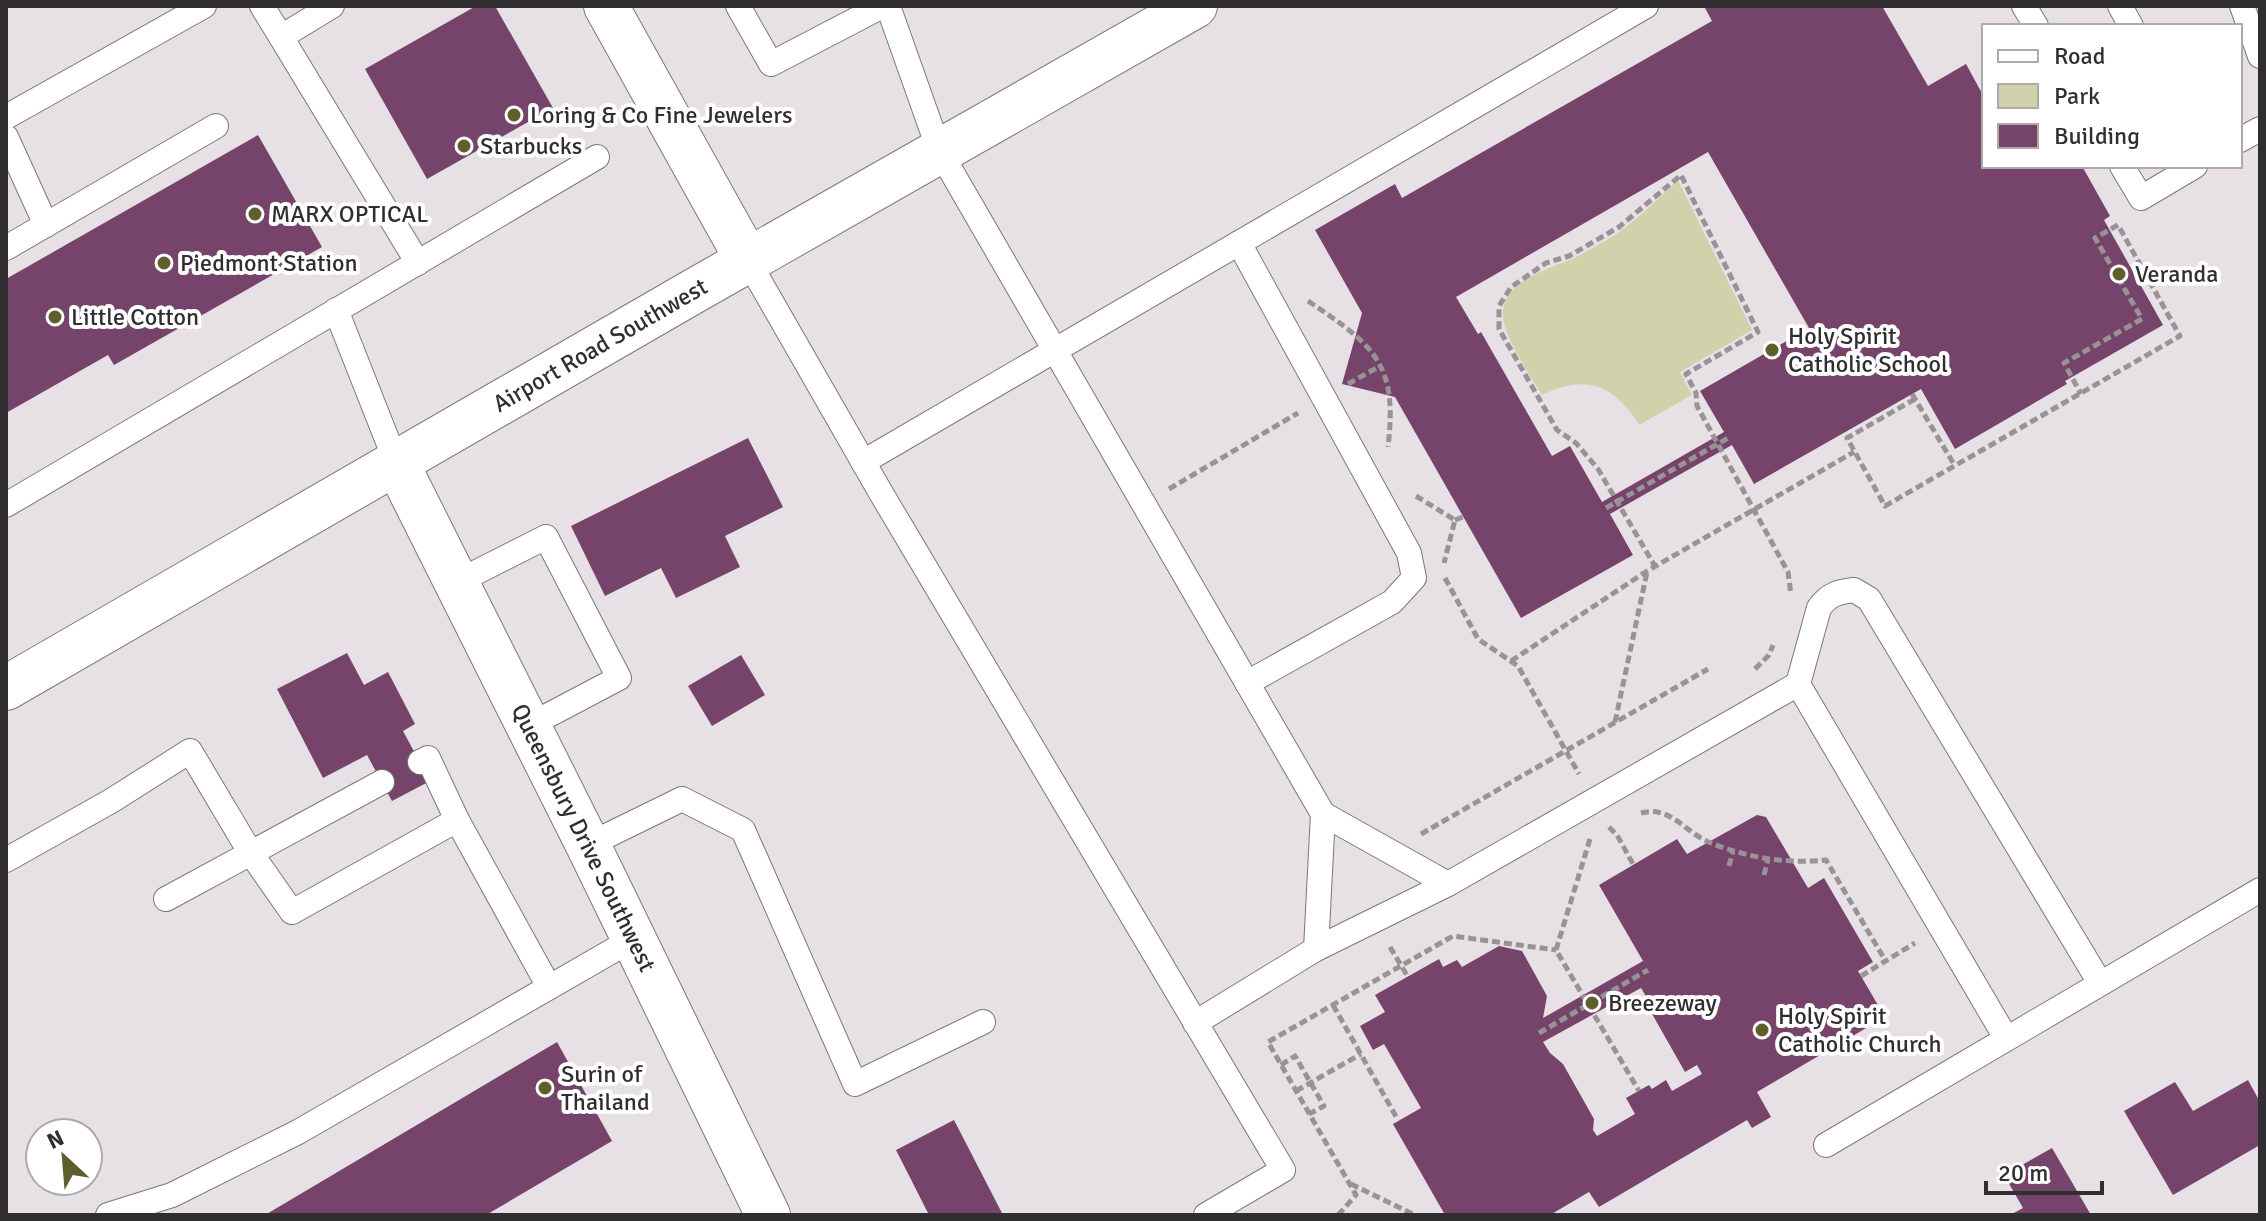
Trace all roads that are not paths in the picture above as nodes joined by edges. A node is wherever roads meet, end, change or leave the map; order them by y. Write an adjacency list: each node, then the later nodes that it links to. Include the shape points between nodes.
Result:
1 (204, 6): 17 (lane)
2 (262, 6): 15 (lane)
3 (332, 6): 15 (lane)
4 (606, 6): 29 (main road)
5 (738, 6): 6 (lane, via 771,64)
6 (882, 6)
7 (888, 6): 22 (lane)
8 (1195, 6): 22 (main road, Airport Road Southwest)
9 (1646, 6): 27 (lane)
10 (2024, 6): 13 (lane)
11 (2120, 6): 14 (lane)
12 (2242, 6): 16 (lane)
13 (2035, 24)
14 (2130, 24)
15 (281, 37): 30 (lane)
16 (2260, 56)
17 (6, 117)
18 (216, 126): 26 (lane)
19 (2260, 129): 21 (lane)
20 (6, 137): 26 (lane)
21 (2242, 139)
22 (939, 150): 29 (main road, Airport Road Southwest); 32 (lane)
23 (597, 157): 30 (lane)
24 (2123, 168): 25 (lane, via 2141,198)
25 (2192, 168)
26 (46, 225): 28 (lane)
27 (1239, 243): 32 (lane); 37 (lane, via 1409,553 1414,578 1392,602)
28 (6, 248)
29 (748, 261): 33 (main road, Airport Road Southwest); 34 (lane)
30 (418, 263): 31 (lane)
31 (336, 310): 33 (lane); 35 (lane)
32 (1055, 350): 34 (lane); 37 (lane)
33 (396, 462): 36 (main road, Queensbury Drive Southwest); 39 (main road, Airport Road Southwest)
34 (863, 462): 56 (lane)
35 (6, 505)
36 (457, 582): 40 (main road, Queensbury Drive Southwest); 40 (lane, via 546,537 619,678)
37 (1247, 683): 43 (lane)
38 (1798, 684): 48 (lane); 53 (lane, via 1825,599 1854,590 1869,599); 57 (lane)
39 (6, 688)
40 (528, 726): 45 (main road, Queensbury Drive Southwest)
41 (420, 762): 44 (lane, via 428,758)
42 (382, 782): 46 (lane)
43 (1323, 814): 48 (lane); 52 (lane)
44 (457, 820): 46 (lane, via 292,912); 54 (lane)
45 (588, 845): 51 (main road, Queensbury Drive Southwest); 55 (lane, via 682,799 743,830 855,1084)
46 (250, 852): 47 (lane, via 190,751); 50 (lane)
47 (6, 860)
48 (1448, 884): 52 (lane)
49 (2260, 890): 53 (lane)
50 (166, 899)
51 (633, 939): 54 (lane); 60 (main road, Queensbury Drive Southwest)
52 (1316, 949): 56 (lane)
53 (2100, 983): 57 (lane)
54 (549, 987): 59 (lane, via 298,1132 172,1195)
55 (983, 1022)
56 (1195, 1023): 61 (lane, via 1283,1170)
57 (2006, 1038): 58 (lane)
58 (1826, 1145)
59 (108, 1215)
60 (768, 1215)
61 (1206, 1215)

